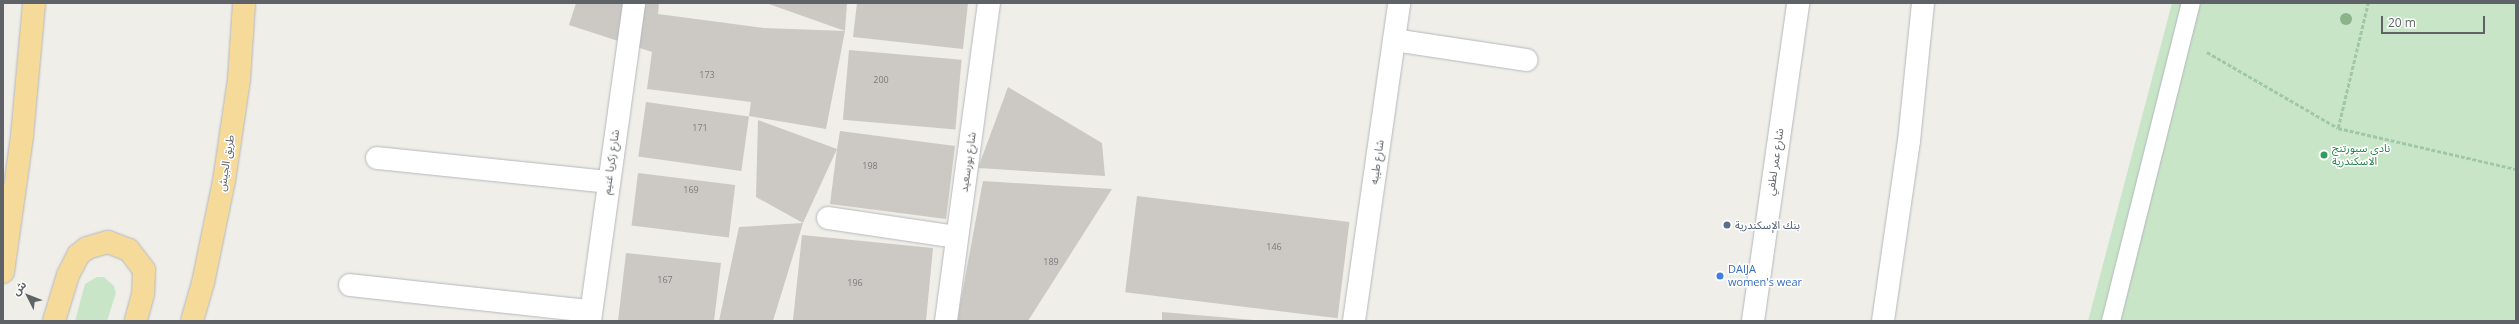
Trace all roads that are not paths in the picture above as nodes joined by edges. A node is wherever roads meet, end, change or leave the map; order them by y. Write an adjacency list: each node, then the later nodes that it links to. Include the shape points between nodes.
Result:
1 (34, 3): 15 (highway, via 22,136)
2 (244, 3): 20 (highway, طريق الجيش, via 239,79 224,182)
3 (634, 3): 12 (street, شارع زكريا غنيم)
4 (989, 3): 14 (street, شارع بورسعيد)
5 (1399, 3): 9 (street, شارع طيبه)
6 (1798, 3): 23 (street, شارع عمر لطفي)
7 (1923, 3): 24 (street, via 1909,141)
8 (2191, 3): 25 (lane)
9 (1394, 40): 10 (street); 22 (street, شارع طيبه)
10 (1526, 60)
11 (377, 158): 12 (street)
12 (609, 182): 17 (street, شارع زكريا غنيم)
13 (828, 218): 14 (street)
14 (957, 237): 21 (street, شارع بورسعيد)
15 (3, 272)
16 (350, 285): 17 (street)
17 (590, 316)
18 (54, 321): 19 (highway, via 68,275 78,255 92,246 108,242 129,250 144,270 143,294)
19 (136, 321)
20 (192, 321)
21 (946, 321)
22 (1354, 321)
23 (1753, 321)
24 (1883, 321)
25 (2110, 321)

